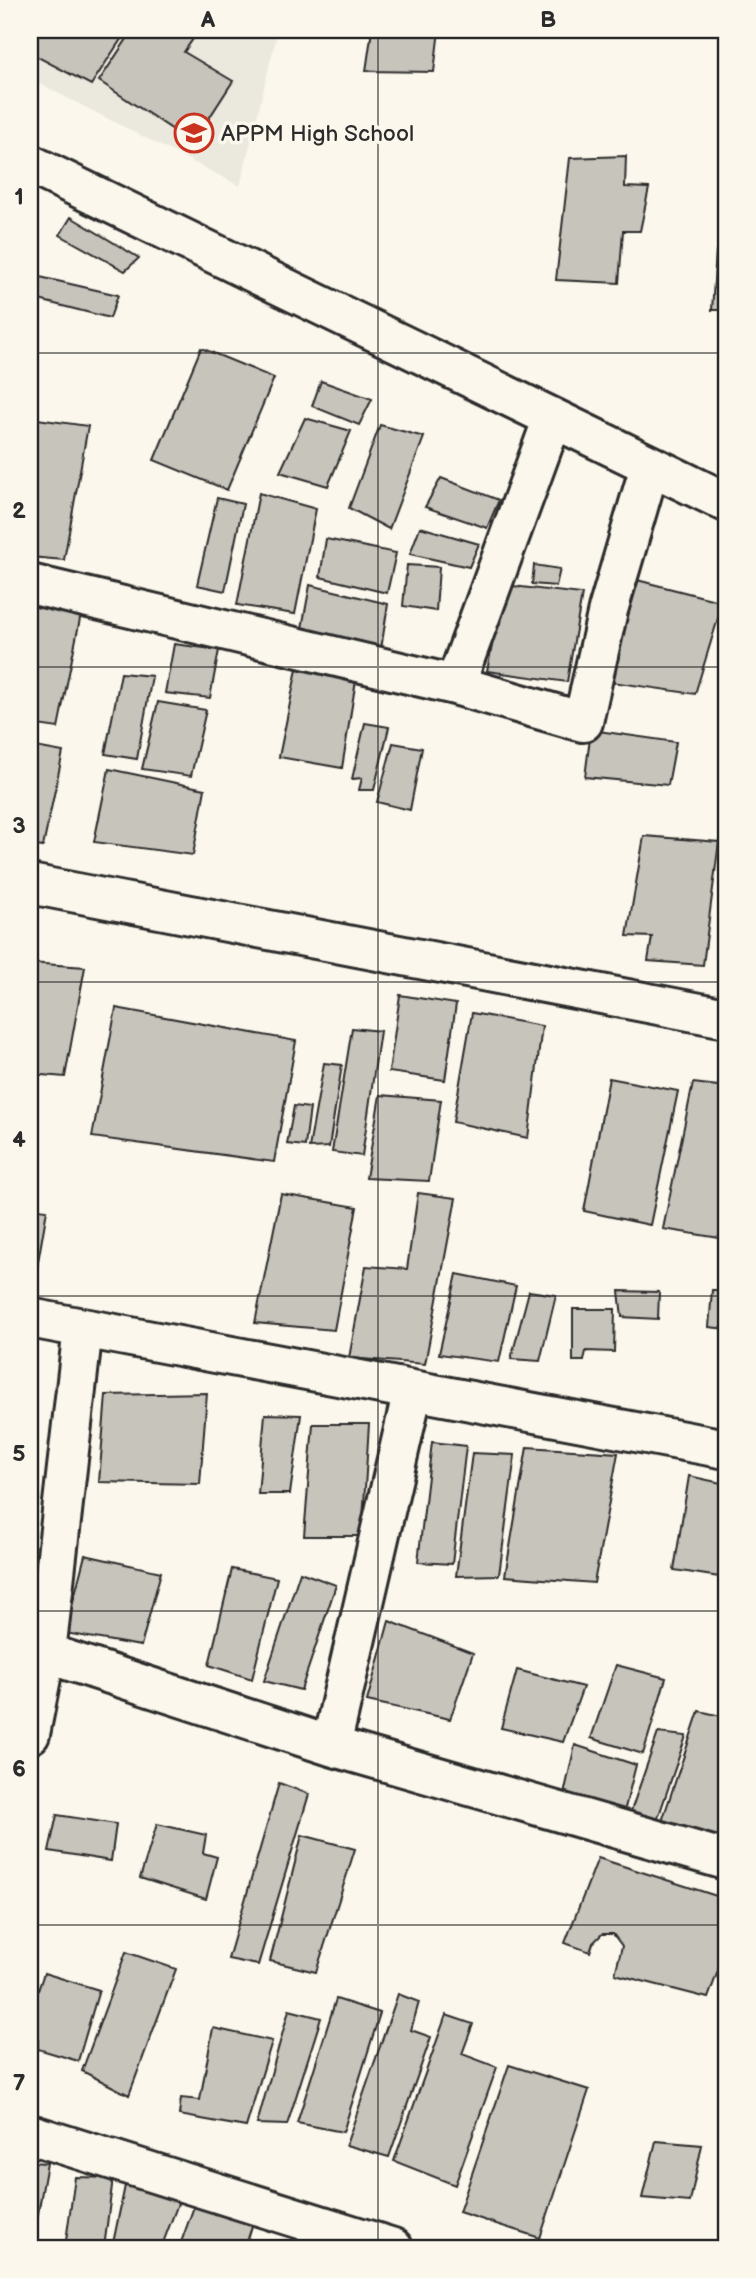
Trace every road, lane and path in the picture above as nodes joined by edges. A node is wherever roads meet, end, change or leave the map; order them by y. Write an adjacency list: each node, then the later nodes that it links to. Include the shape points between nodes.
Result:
1 (30, 164): 2 (street)
2 (553, 418): 3 (street); 6 (street)
3 (650, 466): 4 (street); 6 (street, via 608,610 583,722)
4 (726, 502)
5 (30, 584): 6 (street)
6 (455, 685)
7 (30, 884): 8 (street)
8 (726, 1018)
9 (30, 1318): 10 (street)
10 (83, 1328): 11 (street); 13 (street)
11 (413, 1390): 12 (street); 15 (street)
12 (726, 1449)
13 (38, 1650): 14 (street); 15 (street)
14 (30, 1734)
15 (331, 1746): 16 (street)
16 (726, 1860)
17 (30, 2134): 18 (street)
18 (393, 2248)

